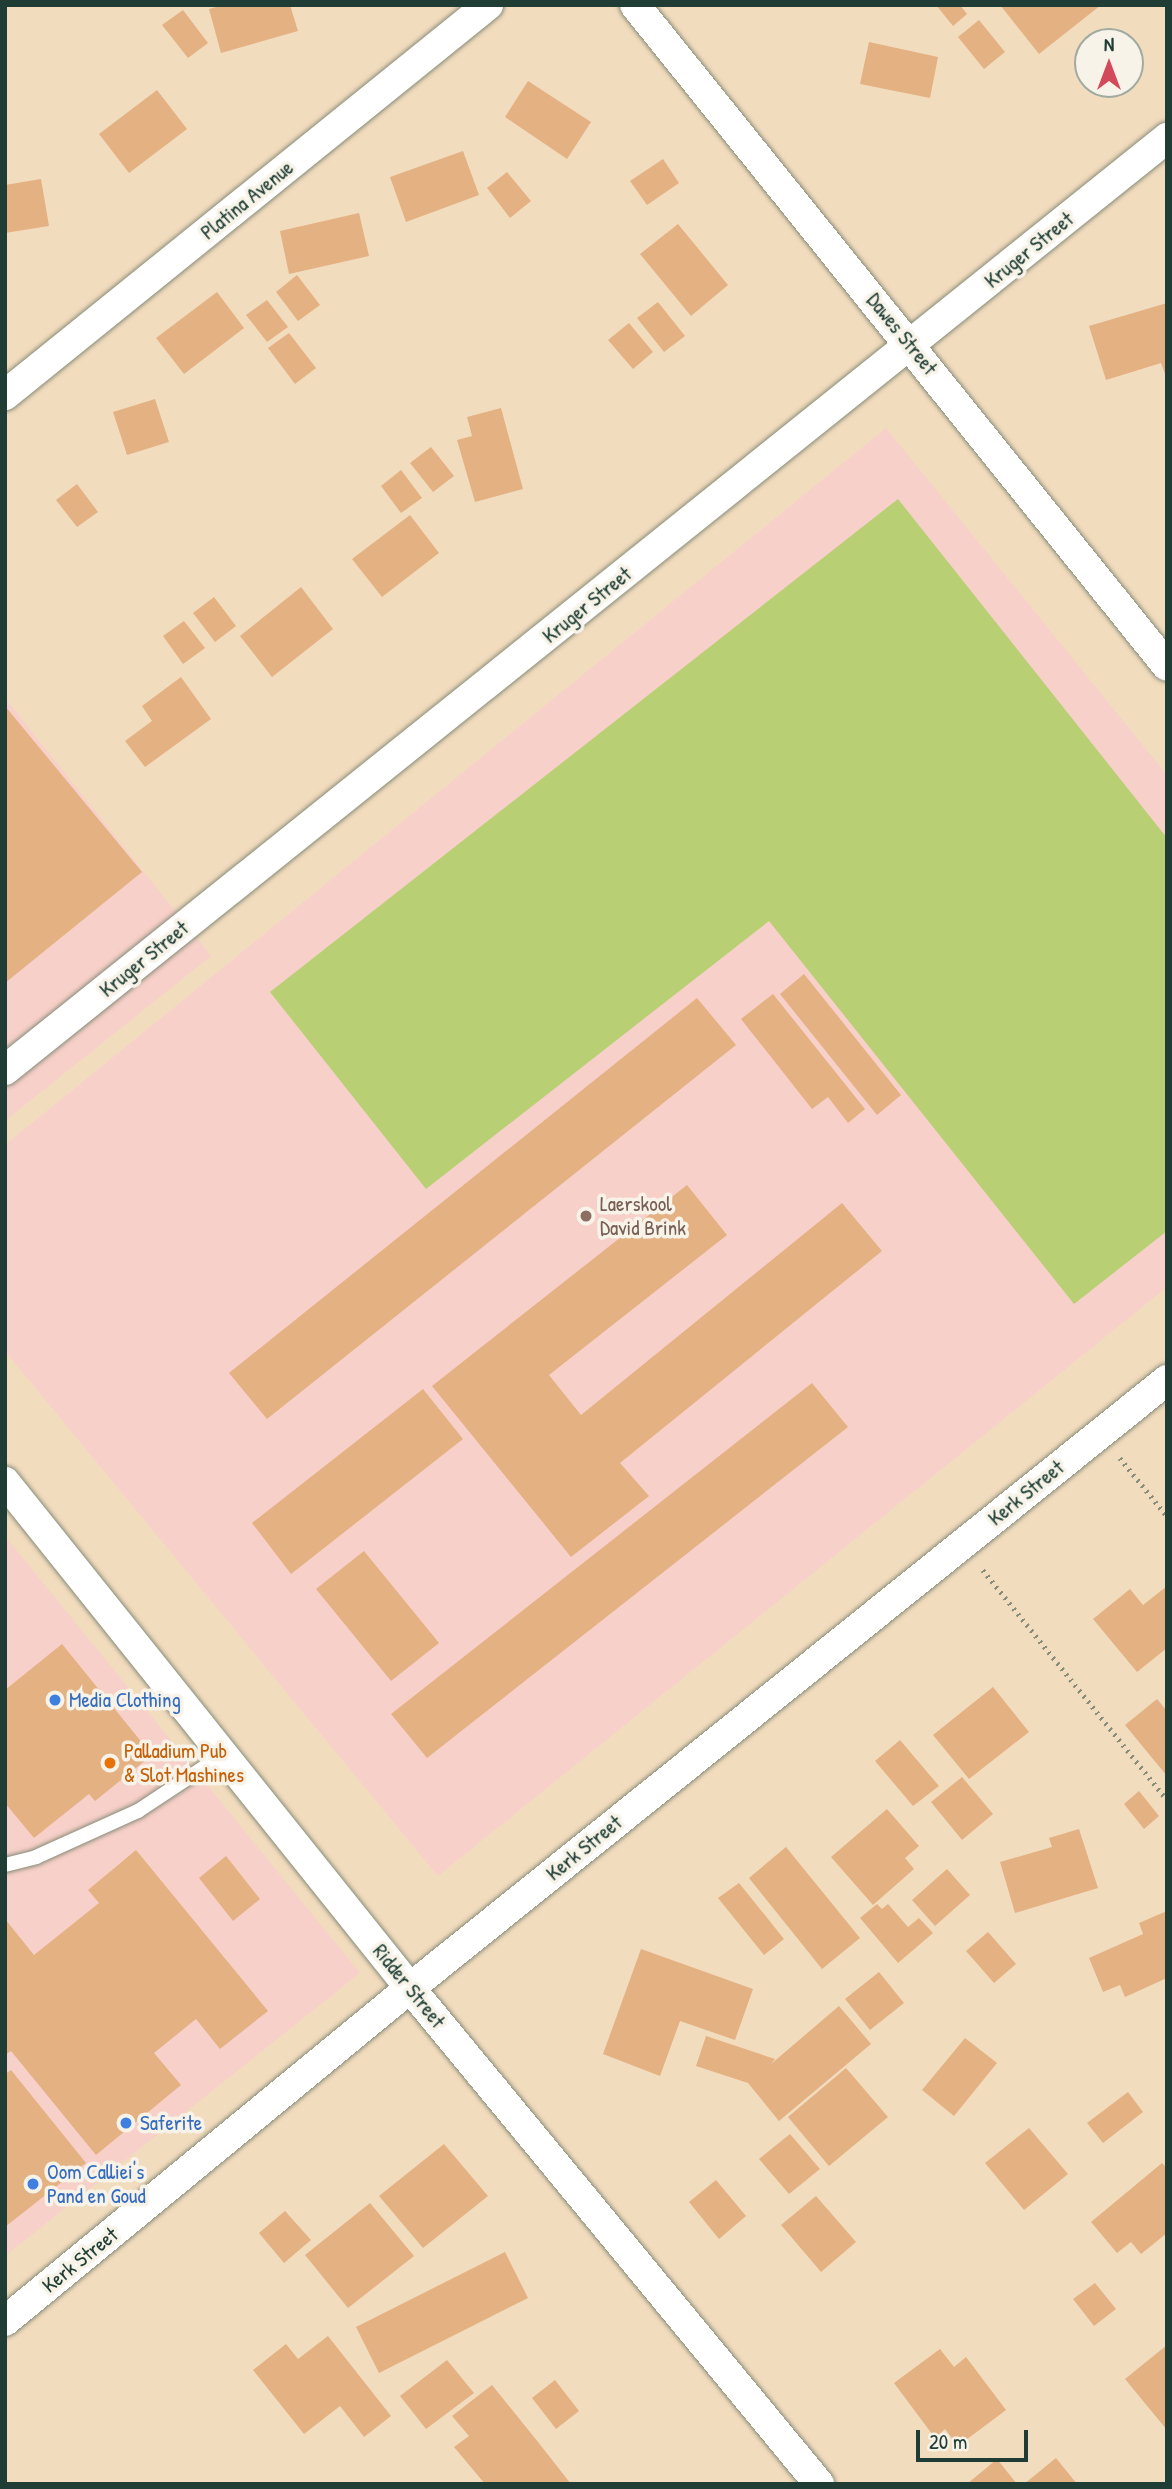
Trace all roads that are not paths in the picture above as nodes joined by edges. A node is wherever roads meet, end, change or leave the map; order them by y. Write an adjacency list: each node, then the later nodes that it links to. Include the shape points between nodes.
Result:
1 (488, 5): 5 (street, Platina Avenue)
2 (635, 5): 4 (street, Dawes Street)
3 (1167, 138): 4 (street, Kruger Street)
4 (912, 345): 6 (street, Dawes Street); 7 (street, Kruger Street)
5 (5, 395)
6 (1167, 666)
7 (5, 1070)
8 (1167, 1380): 12 (street, Kerk Street)
9 (5, 1482): 10 (street, Ridder Street)
10 (224, 1754): 11 (lane, via 138,1811 36,1857); 12 (street, Ridder Street)
11 (5, 1865)
12 (410, 1988): 13 (street, Kerk Street); 14 (street, Ridder Street)
13 (5, 2321)
14 (819, 2484)

